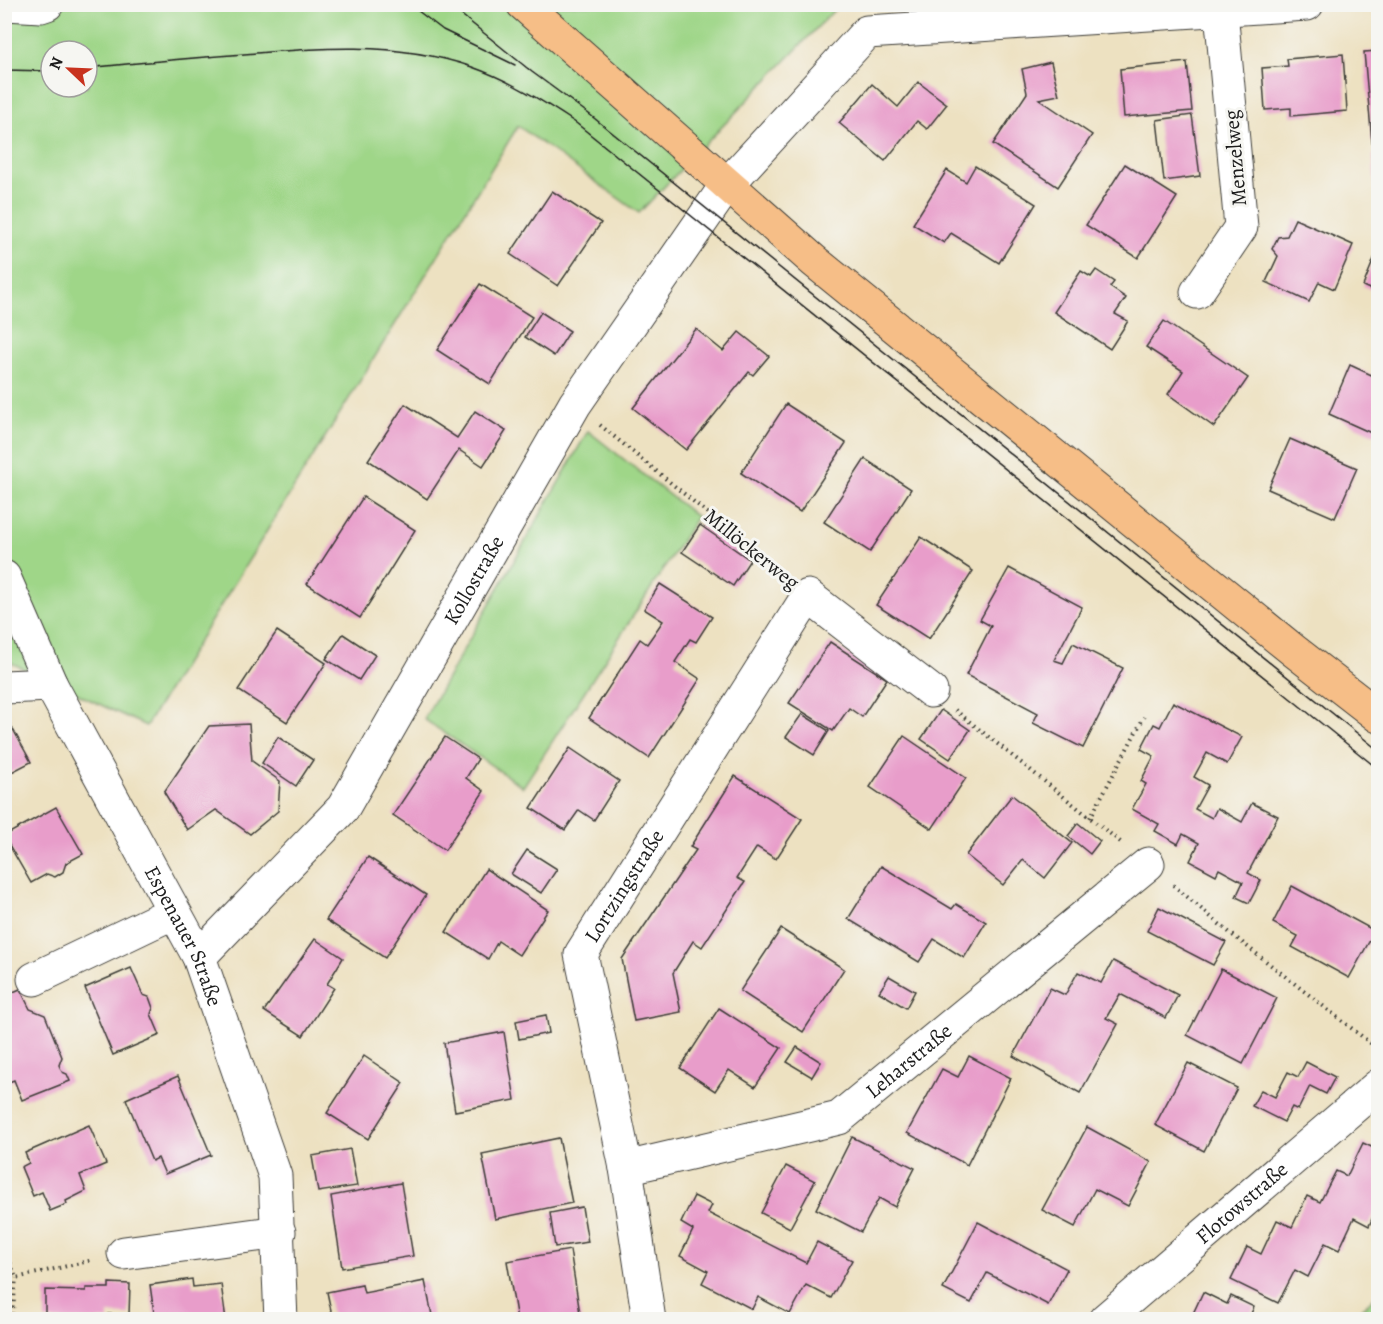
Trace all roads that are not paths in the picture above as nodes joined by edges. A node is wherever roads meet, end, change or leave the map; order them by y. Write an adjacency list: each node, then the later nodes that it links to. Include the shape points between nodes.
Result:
1 (6, 4): 2 (street)
2 (46, 4)
3 (523, 4): 6 (main road)
4 (1307, 4): 5 (street, Kollostraße)
5 (1221, 11): 6 (street, Kollostraße, via 867,32); 7 (street, Menzelweg, via 1241,227)
6 (726, 186): 13 (main road, via 823,269); 16 (street, Kollostraße, via 575,404 343,808)
7 (1197, 292)
8 (4, 577): 10 (street, Espenauer Straße)
9 (808, 596): 12 (street, Millöckerweg); 19 (street, Lortzingstraße, via 581,954)
10 (51, 685): 11 (street); 15 (street, Espenauer Straße)
11 (4, 687)
12 (931, 691)
13 (1378, 716)
14 (1148, 864): 19 (street, Leharstraße, via 839,1118)
15 (174, 912): 16 (street, Espenauer Straße); 17 (street)
16 (199, 957): 20 (street, Espenauer Straße, via 276,1176)
17 (34, 980)
18 (1378, 1086): 24 (street, Flotowstraße)
19 (626, 1168): 23 (street, Lortzingstraße)
20 (279, 1232): 21 (street); 22 (street, Espenauer Straße)
21 (124, 1253)
22 (281, 1320)
23 (649, 1320)
24 (1106, 1320)

